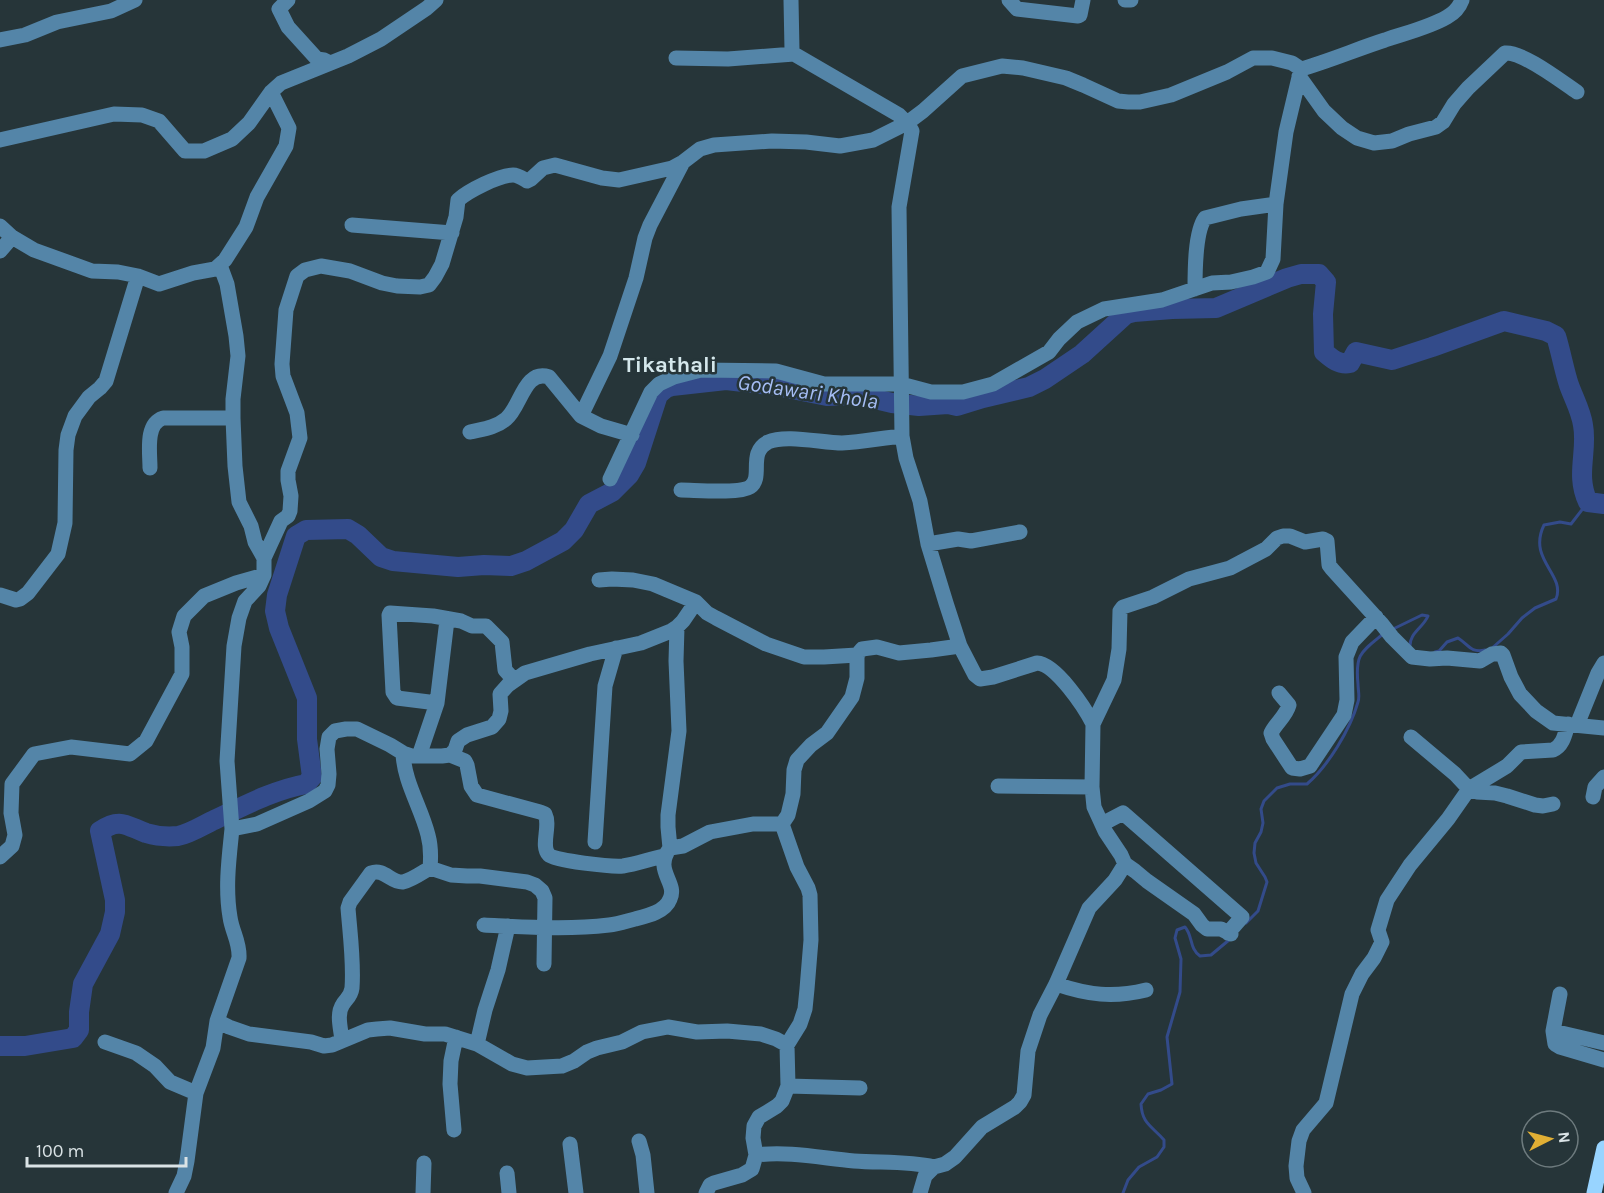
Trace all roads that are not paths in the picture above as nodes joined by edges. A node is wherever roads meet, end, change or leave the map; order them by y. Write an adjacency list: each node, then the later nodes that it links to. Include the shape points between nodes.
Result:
1 (135, 0): 10 (street, via 111,11 57,22)
2 (288, 0): 13 (street, via 279,9 288,27 317,59)
3 (436, 0): 13 (street, via 381,39)
4 (791, 0): 11 (street)
5 (1009, 0): 6 (street, via 1017,9 1078,16)
6 (1083, 0)
7 (1125, 0): 8 (street)
8 (1131, 0)
9 (1462, 0): 14 (street, via 1458,8 1435,23)
10 (0, 40)
11 (794, 54): 12 (street); 17 (street)
12 (676, 58)
13 (330, 63): 15 (street, via 281,83)
14 (1300, 73): 16 (street, via 1324,111 1357,138 1374,143 1436,127 1468,88 1505,53 1526,59); 17 (street, via 1292,63 1253,58 1171,95 1128,102 1065,78 1002,66 962,76); 20 (street, via 1286,132)
15 (271, 92): 18 (street, via 232,139 204,152 185,151 159,121 142,115 114,114); 25 (street, via 289,128 286,146 257,197 246,227)
16 (1576, 92)
17 (907, 123): 19 (street, via 873,140 840,146 783,141 714,145 700,149); 28 (street, via 912,131 898,207)
18 (0, 140)
19 (683, 162): 23 (street, via 620,180 555,165 543,168 527,180 509,176 458,200); 29 (street, via 648,231 610,356)
20 (1276, 204): 27 (street, via 1274,259 1267,272); 27 (street, via 1206,218 1201,224)
21 (352, 225): 23 (street)
22 (6, 231): 24 (street); 26 (street, via 34,250 92,271)
23 (452, 233): 39 (street, via 442,264 426,286 397,286 321,266 297,276 286,310 282,364 297,412 300,438 288,471 290,511 281,521)
24 (0, 251)
25 (220, 265): 26 (street, via 159,284); 30 (street, via 227,284 238,356)
26 (138, 276): 42 (street, via 106,381 75,416 68,435 65,523 58,554 20,599)
27 (1195, 289): 28 (street, via 1095,313 1077,322 1049,352 993,384 963,392)
28 (901, 388): 32 (street); 33 (street, via 824,384 776,371 701,370 659,384 651,392)
29 (581, 416): 31 (street, via 549,377 543,375 527,384 507,418 496,426); 33 (street)
30 (233, 418): 34 (street, via 158,420 151,431); 39 (street, via 239,502)
31 (470, 432)
32 (902, 432): 36 (street, via 842,443 783,439 769,442 759,450 753,483 748,488); 38 (street)
33 (632, 435): 35 (street)
34 (150, 468)
35 (610, 478)
36 (681, 490)
37 (1020, 532): 38 (street)
38 (928, 544): 47 (street)
39 (264, 558): 40 (street)
40 (264, 575): 69 (street, via 245,601 234,646 227,761); 72 (street, via 204,596 184,616 179,632 182,674 146,741 130,754 71,747 34,754 12,784 15,835 12,846)
41 (599, 580): 43 (street, via 653,584)
42 (0, 595)
43 (696, 602): 46 (street); 49 (street, via 707,613 766,644 804,657)
44 (447, 620): 51 (street, via 486,626 502,642 505,670); 53 (street); 53 (street, via 389,615 395,696)
45 (1378, 620): 52 (street, via 1352,642 1346,657 1344,715 1310,766 1292,768 1273,739 1271,733 1289,705); 54 (street, via 1329,565 1327,541 1277,538 1266,549 1230,568 1189,579 1123,607 1118,618 1114,680); 55 (street, via 1412,657 1480,662 1501,652 1520,694 1536,711 1553,723)
46 (677, 627): 48 (street, via 641,643); 71 (street, via 679,731)
47 (960, 646): 49 (street, via 899,653 877,647 862,649); 54 (street, via 980,679 1044,664 1058,675)
48 (616, 648): 51 (street, via 542,667); 70 (street, via 605,686)
49 (857, 655): 67 (street, via 852,697 827,733 797,760 793,794)
50 (1604, 663): 55 (street)
51 (514, 680): 59 (street, via 500,694 501,711 492,728 467,735)
52 (1279, 693)
53 (437, 704): 60 (street)
54 (1093, 724): 63 (street)
55 (1572, 724): 56 (street); 64 (street, via 1558,748 1521,752 1507,766)
56 (1604, 728)
57 (1410, 737): 64 (street)
58 (402, 753): 60 (street); 69 (street, via 357,729 335,731 327,748 329,774 325,791 257,824); 74 (street, via 405,774 428,834)
59 (450, 754): 60 (street); 71 (street, via 465,761 477,795 545,814 546,849 554,858 621,866)
60 (419, 756)
61 (1604, 777): 65 (street, via 1595,787)
62 (998, 786): 63 (street)
63 (1092, 787): 68 (street, via 1094,807)
64 (1469, 789): 66 (street, via 1535,805); 109 (street, via 1387,900 1378,930 1382,942 1352,994 1326,1102 1299,1141 1297,1178)
65 (1593, 797)
66 (1553, 804)
67 (782, 824): 71 (street, via 753,824 710,832); 89 (street, via 808,888 811,910 805,1009)
68 (1102, 824): 73 (street); 73 (street, via 1123,813 1242,917 1229,933 1207,929 1194,914)
69 (232, 828): 82 (street, via 228,903 240,949)
70 (595, 842)
71 (667, 852): 77 (street, via 663,862 672,893 664,908 652,915 610,925)
72 (0, 857)
73 (1125, 864): 79 (street, via 1089,908)
74 (430, 868): 77 (street, via 535,885 545,898); 85 (street, via 400,882 381,872 371,873 350,902 352,991 339,1017)
75 (484, 925): 76 (street)
76 (508, 926): 77 (street); 88 (street)
77 (545, 928): 78 (street)
78 (544, 964)
79 (1056, 984): 80 (street, via 1090,994 1117,996); 100 (street, via 1032,1036 1020,1102 982,1127 955,1157)
80 (1146, 990)
81 (1560, 994): 83 (street)
82 (217, 1021): 85 (street, via 249,1034 324,1046); 93 (street, via 213,1048)
83 (1554, 1031): 87 (street); 90 (street, via 1555,1044 1560,1047)
84 (456, 1037): 85 (street, via 390,1028 368,1030); 88 (street); 94 (street, via 450,1084)
85 (342, 1041)
86 (105, 1042): 93 (street, via 136,1053 170,1082)
87 (1604, 1043)
88 (477, 1044): 89 (street, via 527,1068 562,1066 597,1048 642,1032 668,1028 761,1034)
89 (787, 1045): 91 (street)
90 (1604, 1060)
91 (788, 1086): 92 (street); 98 (street, via 782,1101 759,1117 754,1126)
92 (860, 1088)
93 (196, 1093): 102 (street, via 184,1176)
94 (454, 1130)
95 (639, 1141): 106 (street)
96 (570, 1144): 105 (street)
97 (1604, 1148): 110 (main road)
98 (756, 1155): 100 (street, via 791,1153); 107 (street, via 749,1171 714,1183)
99 (424, 1163): 103 (street)
100 (934, 1167): 108 (street, via 925,1176)
101 (507, 1173): 104 (street)
102 (176, 1193)
103 (423, 1193)
104 (509, 1193)
105 (576, 1193)
106 (648, 1193)
107 (706, 1193)
108 (920, 1193)
109 (1304, 1193)
110 (1594, 1193)

